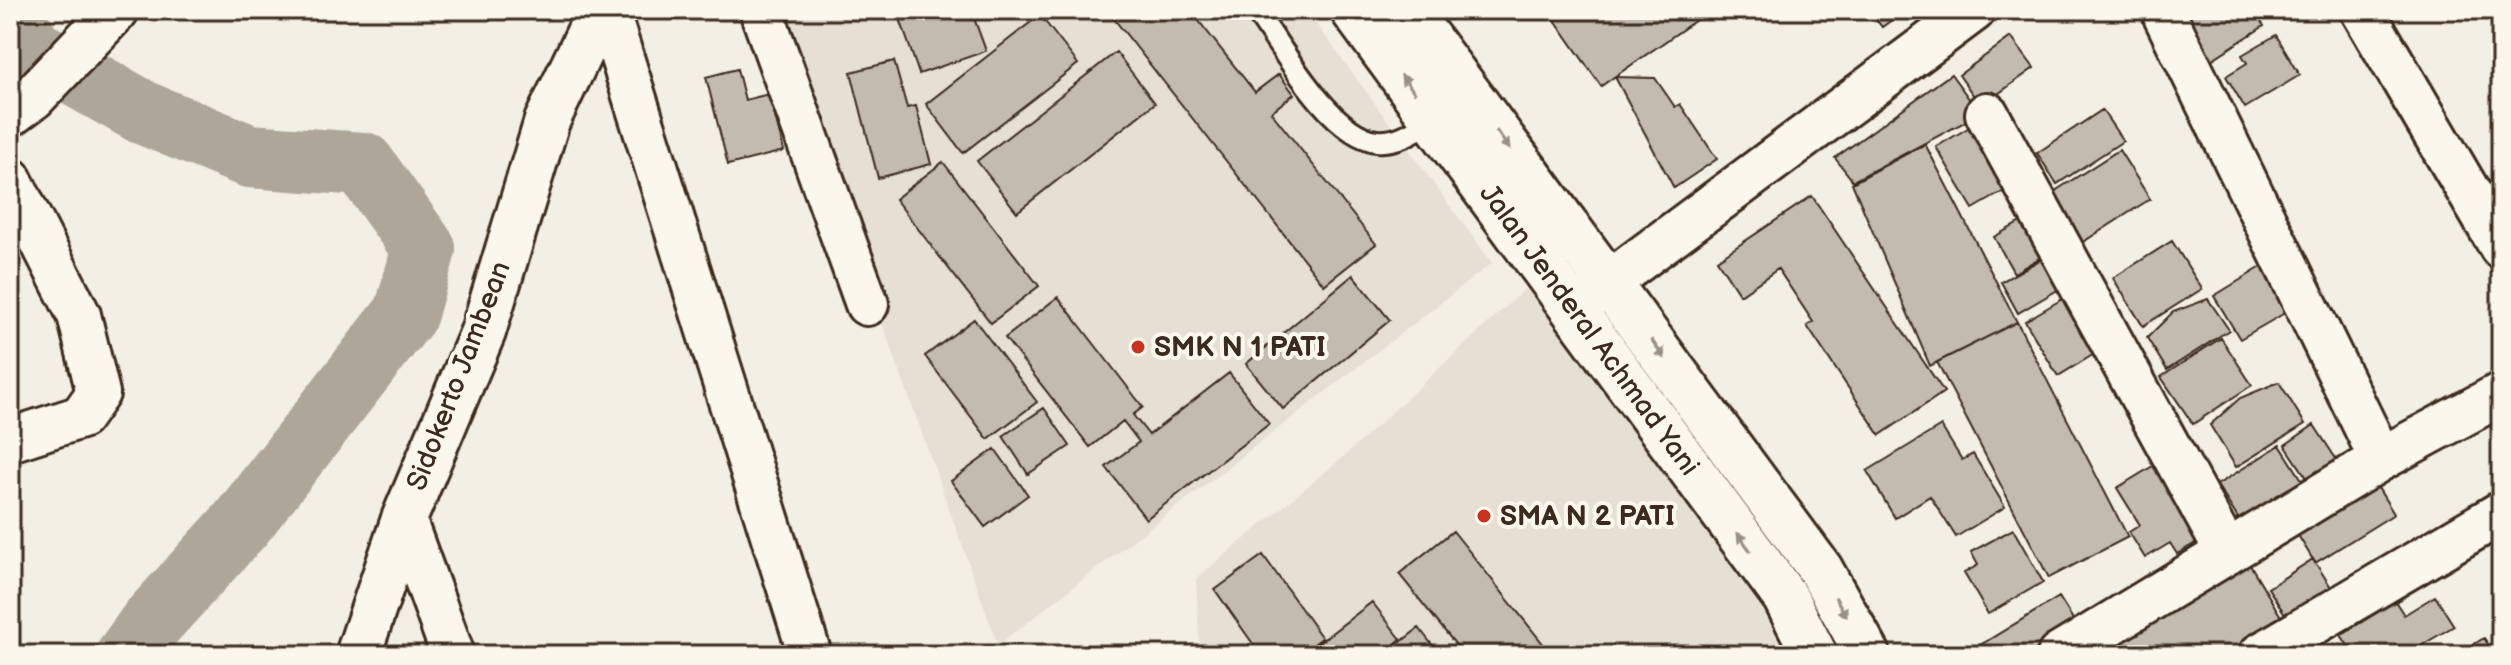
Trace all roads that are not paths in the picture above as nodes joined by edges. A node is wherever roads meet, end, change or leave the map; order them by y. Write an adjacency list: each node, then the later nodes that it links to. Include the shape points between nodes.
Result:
1 (600, 10): 23 (main road, Sidokerto Jambean, via 547,121 483,332)
2 (607, 10): 30 (street)
3 (761, 10): 17 (street)
4 (1255, 10): 13 (lane, via 1313,92 1358,135 1377,141 1400,139)
5 (1407, 10): 16 (main road, Jalan Jenderal Achmad Yani, one-way to 16)
6 (1974, 10): 16 (street)
7 (2166, 10): 21 (street)
8 (2362, 10): 15 (street)
9 (113, 12): 11 (main road)
10 (1366, 14): 13 (main road, Jalan Jenderal Achmad Yani, one-way to 10)
11 (22, 106)
12 (1987, 114): 24 (street)
13 (1435, 119): 18 (main road, Jalan Jenderal Achmad Yani)
14 (10, 179): 20 (street, via 79,315 98,393 81,417)
15 (2501, 247)
16 (1609, 284): 18 (street); 25 (main road, Jalan Jenderal Achmad Yani, one-way to 25)
17 (867, 304)
18 (1573, 309): 26 (main road, Jalan Jenderal Achmad Yani, one-way to 18)
19 (2501, 394): 21 (street)
20 (10, 440)
21 (2381, 459): 24 (street)
22 (2501, 513): 27 (street)
23 (404, 519): 28 (main road, Sidokerto Jambean); 29 (street)
24 (2227, 553): 33 (street)
25 (1820, 569): 26 (main road); 32 (main road, Jalan Jenderal Achmad Yani, one-way to 32)
26 (1785, 597): 31 (main road, Jalan Jenderal Achmad Yani)
27 (2317, 641): 34 (street)
28 (358, 655)
29 (453, 655)
30 (810, 655)
31 (1815, 655)
32 (1868, 655)
33 (2059, 655)
34 (2260, 655)

